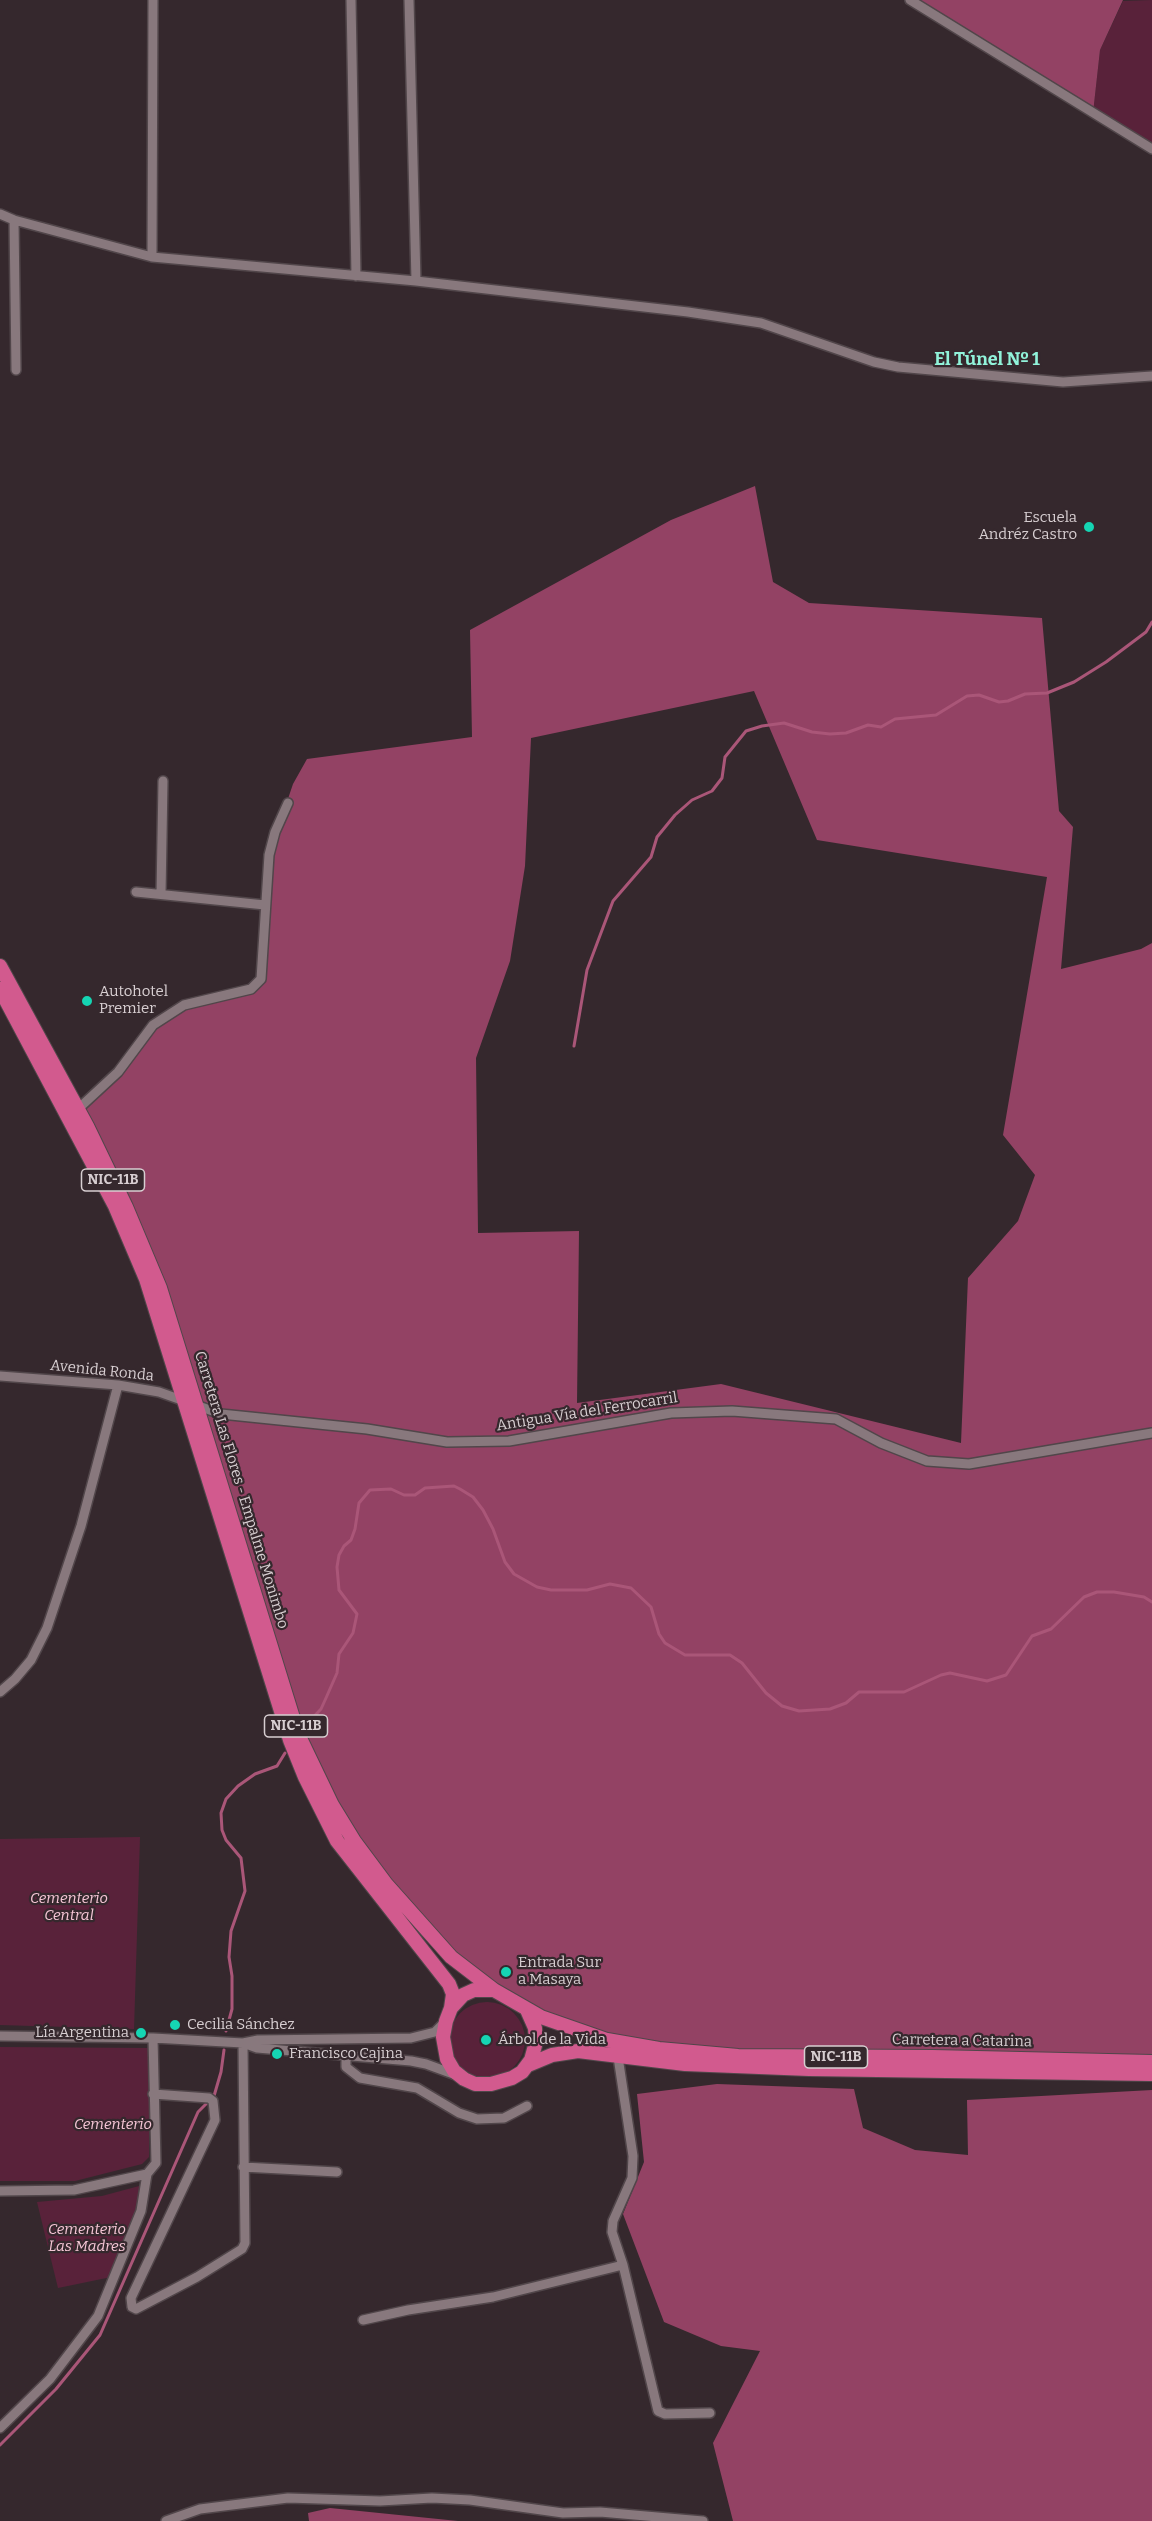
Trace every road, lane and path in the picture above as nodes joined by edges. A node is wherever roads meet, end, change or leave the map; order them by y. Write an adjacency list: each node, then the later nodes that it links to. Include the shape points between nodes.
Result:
1 (153, 0): 8 (street)
2 (351, 0): 9 (street)
3 (409, 0): 10 (street)
4 (910, 0): 5 (street)
5 (1152, 149)
6 (0, 214): 7 (street)
7 (14, 220): 8 (street); 11 (street)
8 (152, 257): 9 (street)
9 (356, 276): 10 (street)
10 (416, 281): 12 (street, via 761,323 898,367 1063,382)
11 (16, 370)
12 (1152, 376)
13 (163, 781): 16 (street)
14 (288, 803): 17 (street, via 269,855)
15 (136, 892): 16 (street)
16 (161, 894): 17 (street)
17 (265, 904): 20 (street, via 261,979 251,988 184,1005 153,1025 118,1072)
18 (0, 966): 20 (highway, Carretera Las Flores - Empalme Monimbo / NIC-11B)
19 (0, 989): 23 (highway, Carretera Las Flores - Empalme Monimbo / NIC-11B, via 116,1206 146,1279)
20 (78, 1109): 24 (highway, Carretera Las Flores - Empalme Monimbo / NIC-11B, via 156,1279)
21 (0, 1377): 22 (street, Avenida Ronda)
22 (118, 1385): 23 (street, Avenida Ronda); 26 (street, via 81,1526 47,1628 31,1660)
23 (183, 1400): 24 (street, Avenida Ronda); 29 (highway, Carretera Las Flores - Empalme Monimbo / NIC-11B, via 305,1777 337,1841 449,1984 453,1994)
24 (198, 1407): 25 (street, Antigua Vía del Ferrocarril, via 221,1414 367,1429 447,1442 509,1441 671,1413 732,1411 836,1419 927,1461 969,1464); 27 (highway, Carretera Las Flores - Empalme Monimbo / NIC-11B, via 298,1734 332,1805 359,1848 413,1917 451,1957)
25 (1152, 1434)
26 (0, 1692)
27 (494, 1990): 28 (highway, NIC-11B); 29 (highway, via 471,1991)
28 (527, 2010): 35 (highway, Carretera a Catarina / NIC-11B, via 607,2040 738,2056); 36 (highway, via 537,2042)
29 (448, 2014): 32 (street, via 435,2032 423,2036); 38 (highway, NIC-11B, via 443,2037 445,2053)
30 (0, 2036): 31 (street)
31 (153, 2038): 32 (street); 39 (street)
32 (243, 2043): 33 (street, via 257,2048); 41 (street)
33 (346, 2055): 38 (street, via 426,2064); 40 (street, via 346,2067 360,2078 417,2088 477,2120 504,2118)
34 (618, 2057): 36 (highway, Carretera a Catarina / NIC-11B, via 572,2051); 37 (highway, Carretera a Catarina / NIC-11B, via 809,2069); 45 (street, via 633,2156 632,2178 613,2221 612,2232)
35 (1152, 2062)
36 (528, 2065): 38 (highway, NIC-11B, via 512,2078 491,2084 476,2084)
37 (1152, 2074)
38 (460, 2077)
39 (153, 2094): 41 (street, via 208,2098 213,2101 214,2120 131,2298 132,2307 141,2308 242,2249); 43 (street, via 156,2163)
40 (527, 2106)
41 (243, 2167): 42 (street)
42 (337, 2172)
43 (147, 2174): 44 (street, via 74,2190); 48 (street, via 141,2211 98,2316 50,2379)
44 (0, 2191)
45 (623, 2265): 46 (street, via 493,2297); 47 (street, via 658,2411)
46 (363, 2320)
47 (710, 2413)
48 (0, 2428)
49 (166, 2521): 50 (street, via 200,2509 288,2498 451,2499 563,2513 600,2512)
50 (703, 2521)

